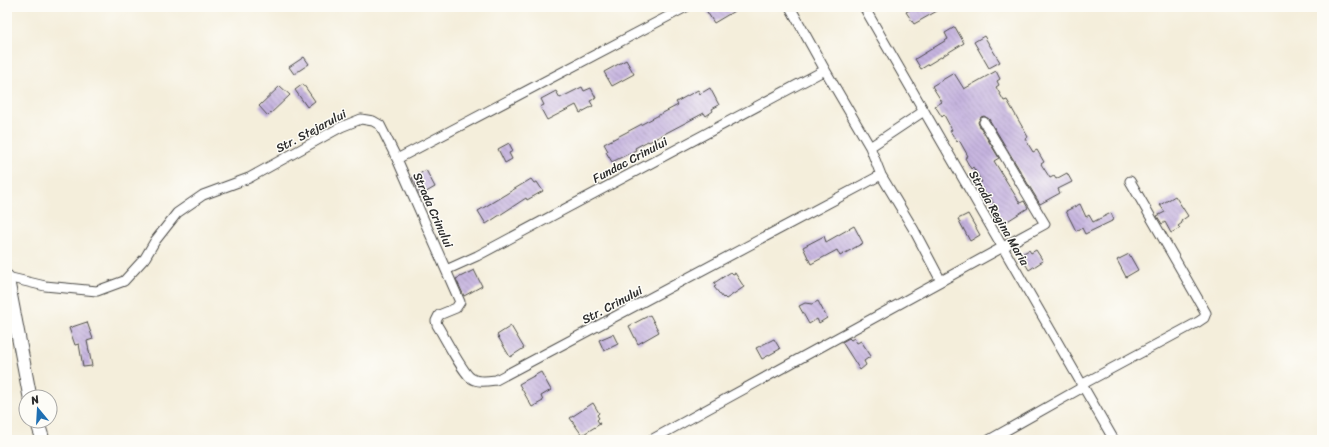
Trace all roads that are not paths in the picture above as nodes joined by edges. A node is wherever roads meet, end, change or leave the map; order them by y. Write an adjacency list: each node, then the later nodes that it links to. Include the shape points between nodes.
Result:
1 (686, 7): 8 (street)
2 (790, 7): 4 (street)
3 (864, 7): 5 (street, Strada Regina Maria)
4 (825, 70): 7 (street); 12 (street, Fundac Crinului, via 477,256)
5 (924, 110): 7 (street); 11 (street, Strada Regina Maria)
6 (984, 122): 11 (street, via 1045,224)
7 (870, 147): 9 (street)
8 (397, 160): 12 (street, Strada Crinului); 13 (street, Str. Stejarului, via 380,124 361,119 341,127 248,178 203,195 177,214 145,258 124,281 97,291 45,286)
9 (881, 175): 12 (street, Str. Crinului, via 496,380 484,382 471,378 437,325 439,315 456,308 460,302); 14 (street)
10 (1130, 181): 15 (street, via 1206,313 1198,322)
11 (1003, 248): 14 (street); 15 (street, Strada Regina Maria)
12 (446, 270)
13 (7, 277): 16 (street)
14 (941, 281): 19 (street)
15 (1082, 386): 20 (street); 21 (street, Strada Regina Maria)
16 (28, 389)
17 (40, 429): 18 (street)
18 (44, 440)
19 (651, 440)
20 (988, 440)
21 (1114, 440)

